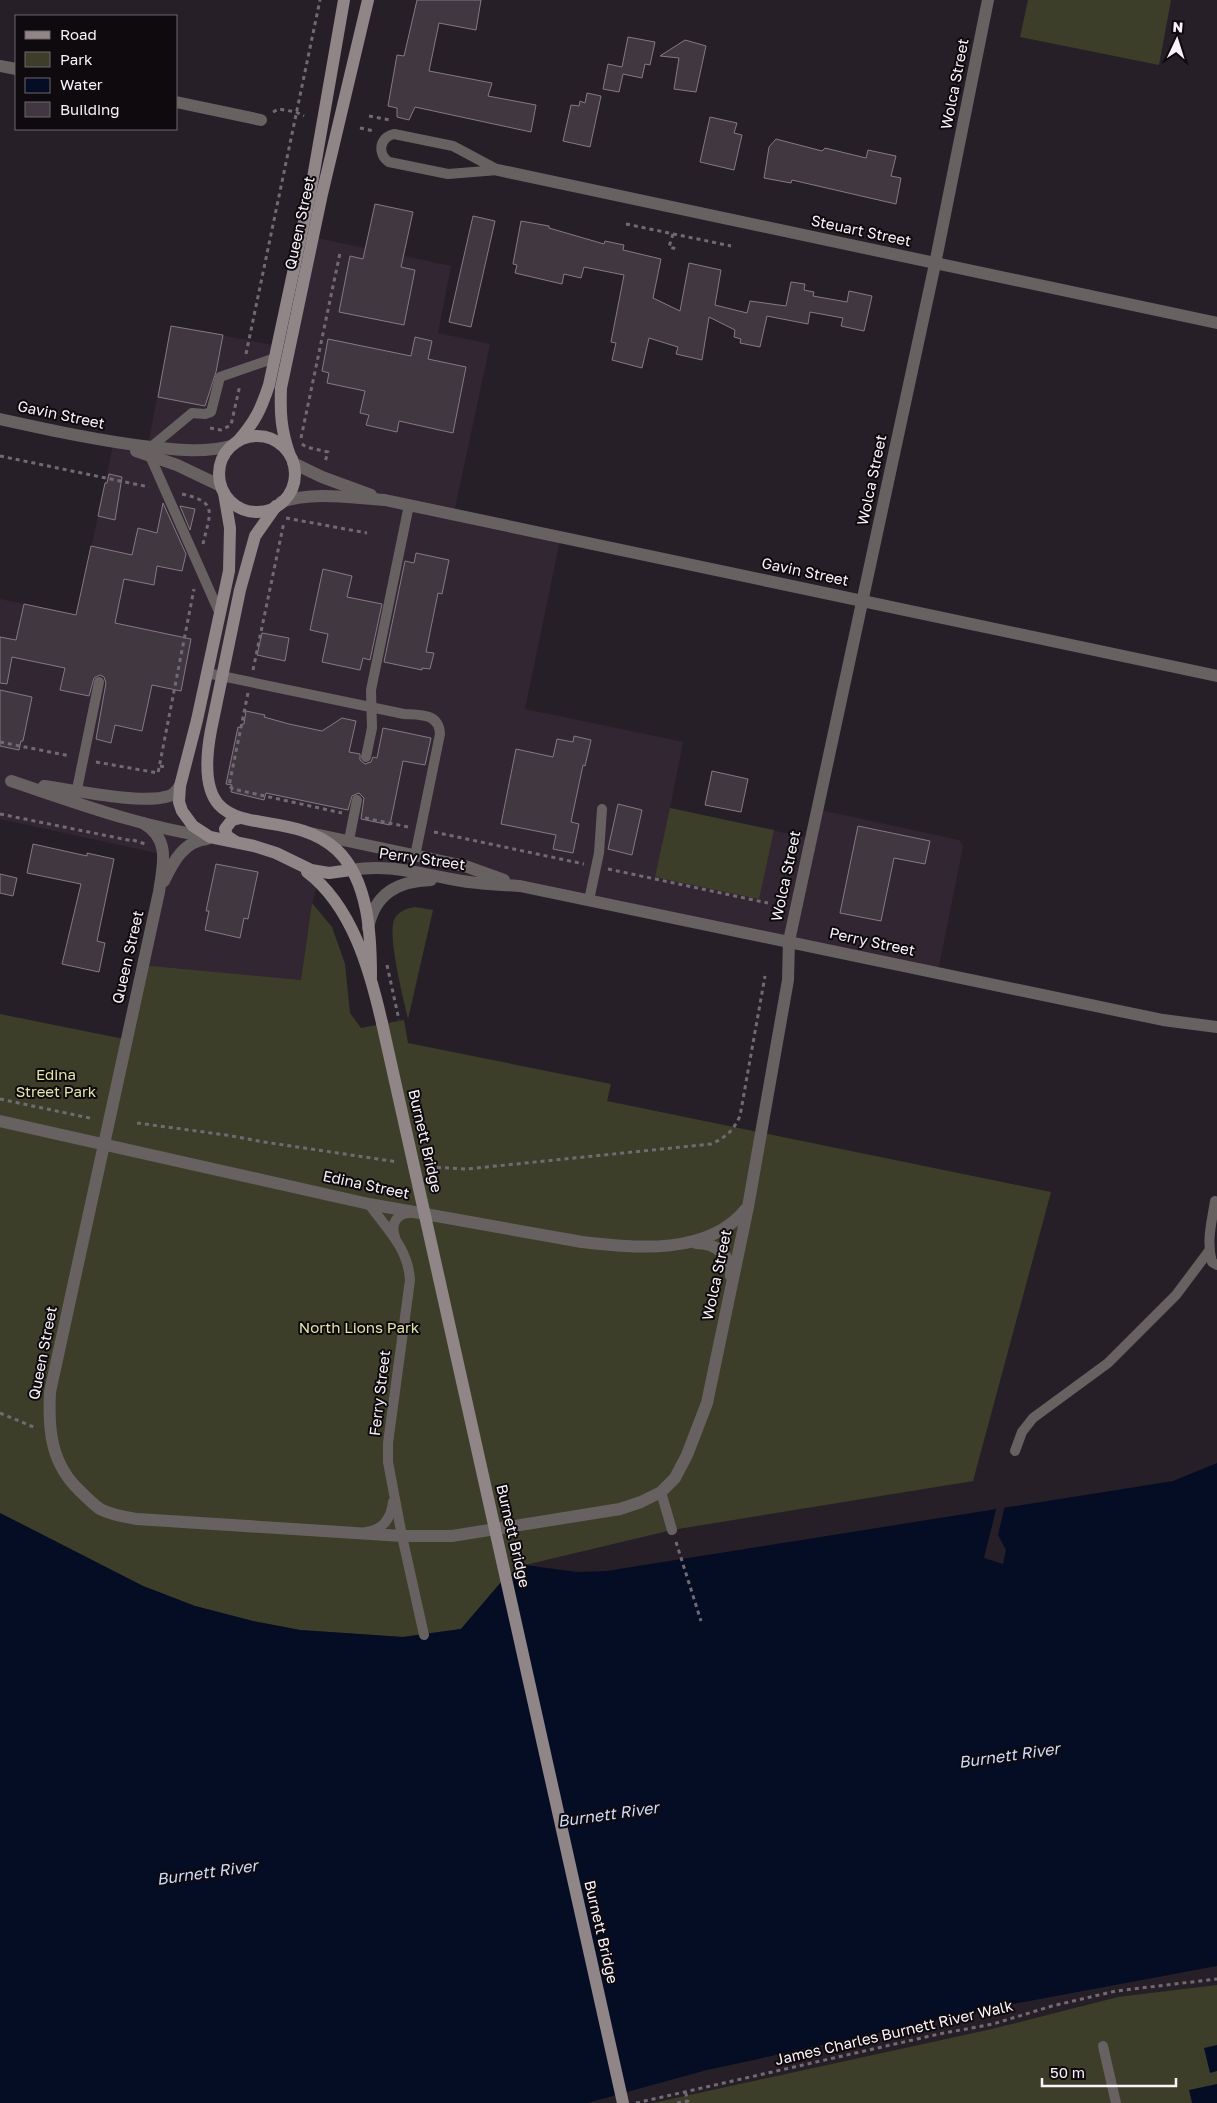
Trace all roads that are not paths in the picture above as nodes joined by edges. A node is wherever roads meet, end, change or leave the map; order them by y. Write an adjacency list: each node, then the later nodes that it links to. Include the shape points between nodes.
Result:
1 (344, 0): 11 (main road, Queen Street, via 311,189)
2 (368, 0): 15 (main road, Queen Street, via 281,388 280,416)
3 (988, 0): 9 (street, Wolca Street)
4 (0, 66): 5 (street)
5 (15, 69)
6 (178, 102): 7 (street)
7 (261, 120)
8 (498, 170): 8 (lane, Steuart Street, via 448,174 389,162 382,156 381,147 385,138 394,134 453,146); 9 (street, Steuart Street)
9 (935, 264): 10 (street, Steuart Street); 20 (street, Wolca Street)
10 (1217, 323)
11 (275, 358): 13 (main road, Queen Street, via 260,412); 14 (lane, via 220,377 210,414 192,413)
12 (0, 419): 14 (street, Gavin Street)
13 (234, 443): 14 (street, Gavin Street, via 215,450); 15 (main road, via 260,436 281,444); 16 (main road, via 220,464)
14 (151, 451): 16 (street, Gavin Street); 21 (lane)
15 (291, 458): 17 (street, Gavin Street, via 322,477); 18 (main road, via 295,473 293,484)
16 (222, 490): 18 (main road, via 232,502 247,510 265,511); 21 (main road, via 230,528 230,549)
17 (386, 500): 18 (street, Gavin Street, via 318,496 297,497); 19 (street, Gavin Street)
18 (279, 504): 23 (main road, via 255,536)
19 (409, 505): 20 (street, Gavin Street); 26 (lane, via 371,690)
20 (862, 601): 24 (street, Gavin Street); 47 (street, Wolca Street)
21 (220, 614): 22 (main road)
22 (207, 673): 23 (lane); 29 (main road)
23 (222, 676): 26 (lane); 33 (main road, via 206,753 207,776 218,803 232,815)
24 (1217, 676)
25 (99, 682): 30 (lane)
26 (372, 707): 27 (lane); 39 (lane, via 404,714 425,714 438,726 440,734)
27 (366, 758)
28 (6, 780): 30 (street)
29 (180, 786): 30 (street, via 174,794 158,799); 36 (main road, via 179,802 186,818)
30 (76, 796): 34 (street)
31 (357, 800): 37 (lane)
32 (602, 809): 45 (lane)
33 (242, 818): 35 (main road, Perry Street); 38 (main road, via 229,821 225,829)
34 (143, 824): 36 (street); 44 (street, Queen Street, via 156,833 162,847)
35 (310, 833): 37 (street, Perry Street); 41 (main road, Burnett Bridge, via 337,850)
36 (210, 837): 38 (main road)
37 (349, 840): 39 (street, Perry Street)
38 (230, 841): 40 (main road, Perry Street, via 276,853); 44 (street, Queen Street, via 200,840 187,847 171,866)
39 (415, 856): 43 (street, Perry Street, via 465,866)
40 (302, 868): 41 (main road, Perry Street, via 328,873); 48 (main road, Burnett Bridge, via 327,889 343,912)
41 (352, 870): 42 (street, Perry Street, via 391,868); 46 (main road, Burnett Bridge)
42 (463, 882): 43 (street, Perry Street); 46 (street, via 417,880 395,887 373,910)
43 (520, 886): 45 (street, Perry Street)
44 (159, 892): 51 (street, Queen Street)
45 (589, 900): 47 (street, Perry Street)
46 (368, 928): 48 (main road, Burnett Bridge)
47 (789, 941): 49 (street, Perry Street, via 1163,1020); 54 (street, Wolca Street, via 788,980)
48 (371, 977): 69 (main road, Burnett Bridge, bridge)
49 (1217, 1027)
50 (0, 1121): 51 (street, Edina Street)
51 (104, 1143): 53 (street, Edina Street); 65 (street, Queen Street, via 53,1376 49,1429 58,1464 71,1483 100,1509 118,1515 137,1519)
52 (1216, 1201): 58 (lane)
53 (369, 1204): 55 (street, Edina Street); 56 (lane, Ferry Street)
54 (748, 1207): 57 (street, Edina Street, via 726,1229); 60 (street, Wolca Street)
55 (420, 1213): 56 (lane, Ferry Street, via 402,1214 394,1222); 57 (street, Edina Street, via 616,1246)
56 (398, 1243): 62 (lane, Ferry Street, via 409,1264 410,1280 388,1443)
57 (684, 1243): 60 (street, via 700,1242 720,1249 730,1264)
58 (1209, 1251): 59 (lane, via 1212,1262); 61 (lane, via 1176,1295 1108,1363 1033,1418 1022,1432)
59 (1217, 1265)
60 (730, 1291): 63 (street, Wolca Street, via 707,1403 698,1431 675,1478)
61 (1015, 1451)
62 (394, 1491): 65 (lane, Ferry Street, via 392,1513 387,1522 370,1532); 66 (lane, Ferry Street)
63 (661, 1492): 64 (lane); 66 (street, Wolca Street, via 641,1502 611,1510 452,1536)
64 (672, 1530)
65 (356, 1533): 66 (street, Queen Street)
66 (402, 1536): 67 (lane, Ferry Street)
67 (424, 1634)
68 (1103, 2046): 70 (lane)
69 (623, 2103)
70 (1116, 2103)

